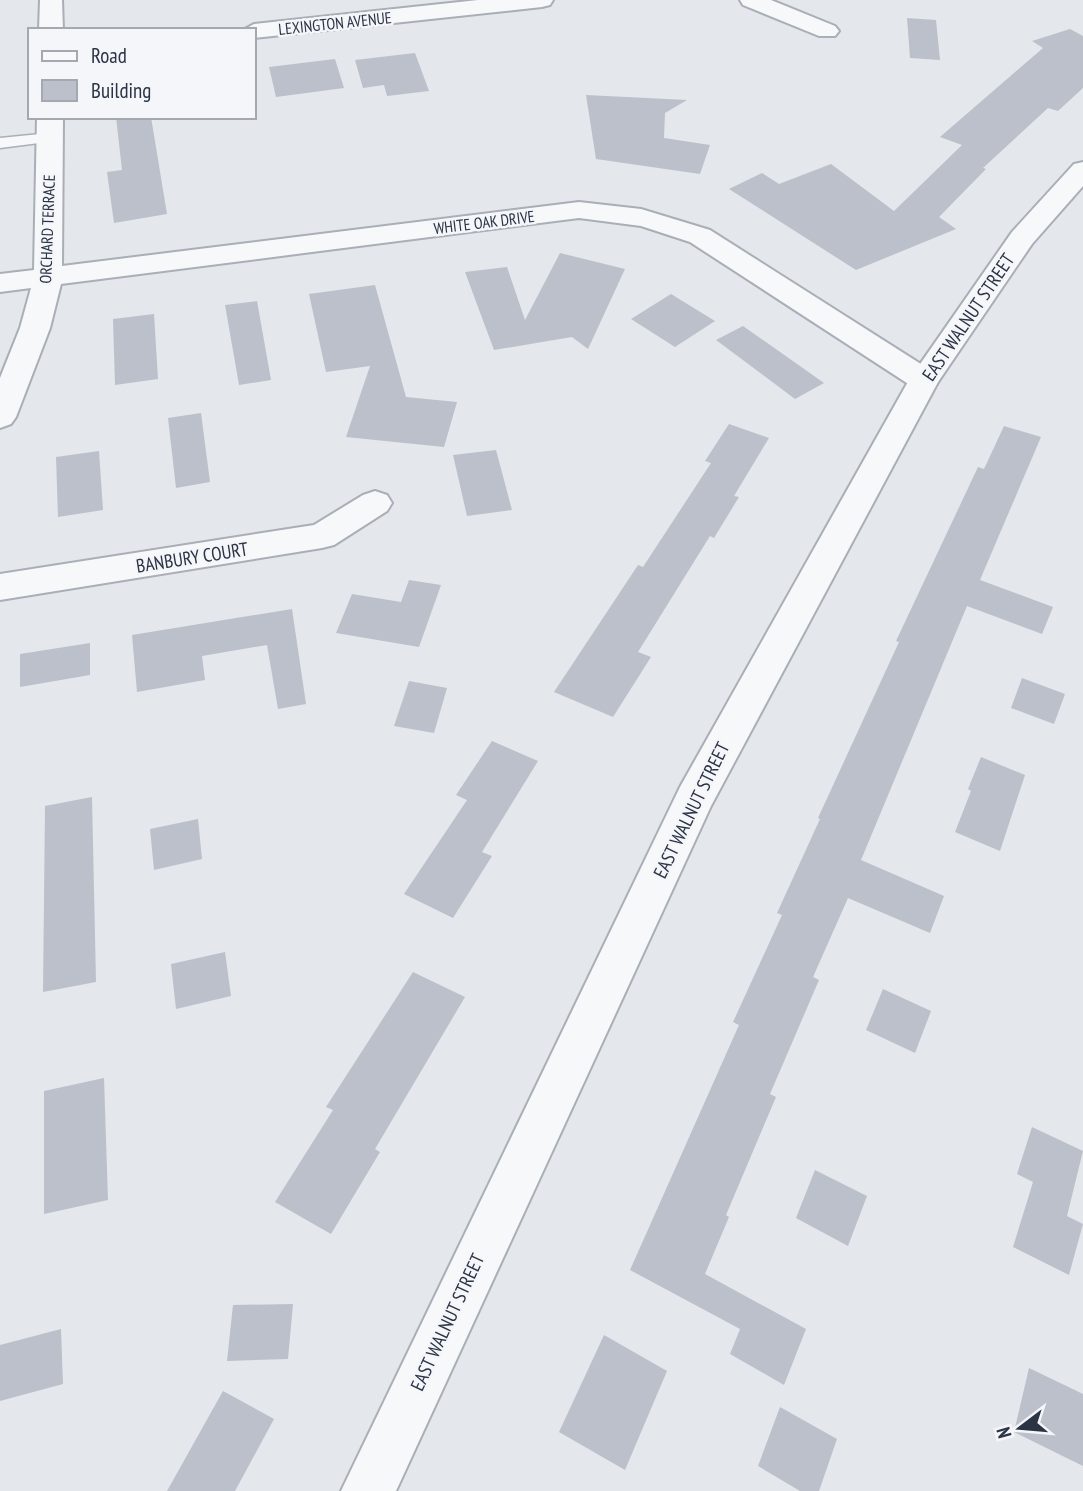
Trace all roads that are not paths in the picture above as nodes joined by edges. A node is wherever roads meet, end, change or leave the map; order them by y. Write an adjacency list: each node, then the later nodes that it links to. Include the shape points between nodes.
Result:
1 (51, 0): 4 (street)
2 (542, 0): 5 (street, LEXINGTON AVENUE)
3 (751, 0): 6 (street)
4 (51, 28)
5 (256, 31)
6 (827, 31)
7 (50, 128): 8 (lane); 10 (street, ORCHARD TERRACE)
8 (0, 144)
9 (1083, 170): 12 (street, EAST WALNUT STREET, via 1022,238)
10 (48, 277): 11 (street, WHITE OAK DRIVE); 12 (street, WHITE OAK DRIVE, via 579,210 604,211 663,222 699,236); 13 (street, ORCHARD TERRACE, via 35,328)
11 (0, 283)
12 (925, 380): 16 (street, EAST WALNUT STREET, via 694,799)
13 (0, 417)
14 (375, 503): 15 (street, BANBURY COURT, via 322,536)
15 (0, 587)
16 (368, 1491)

